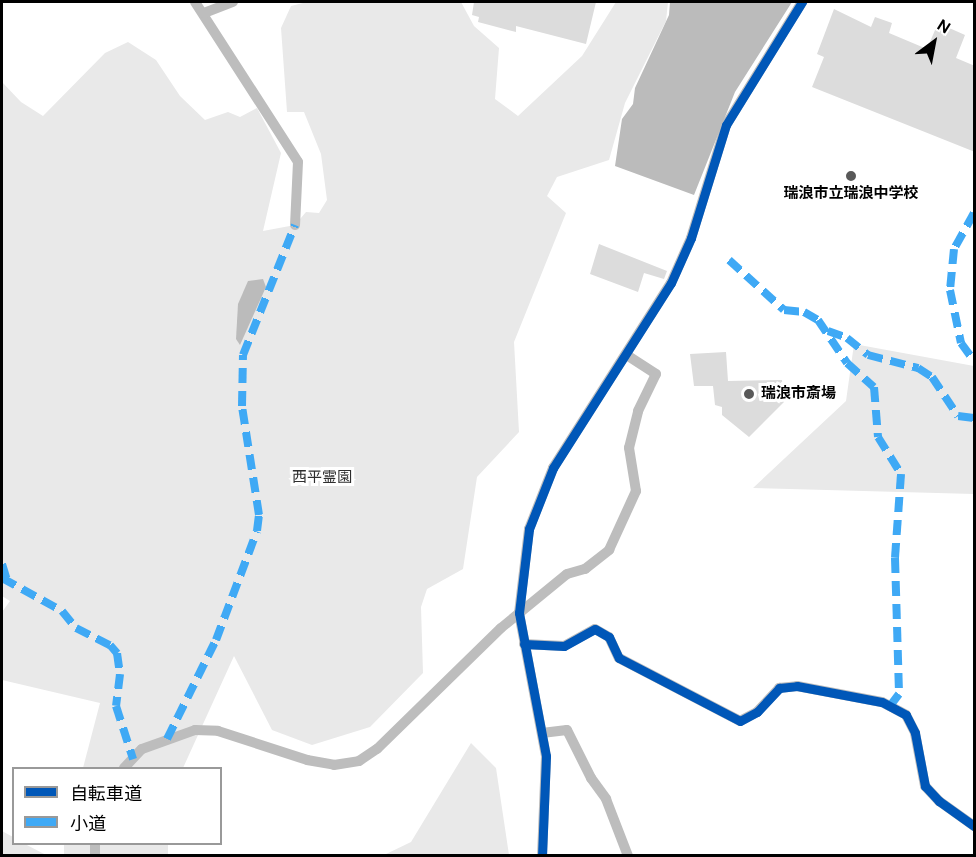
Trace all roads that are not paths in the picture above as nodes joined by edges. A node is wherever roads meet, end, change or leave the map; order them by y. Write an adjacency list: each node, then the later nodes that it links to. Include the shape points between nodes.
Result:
1 (195, 2): 4 (street)
2 (233, 2): 4 (street)
3 (802, 2): 6 (street, via 726,124 691,238 671,283)
4 (204, 14): 5 (street, via 298,162)
5 (296, 225)
6 (627, 355): 7 (street, via 546,483 529,529); 7 (street, via 656,374 638,411 628,448 636,491 627,518 609,550 585,569 567,574)
7 (519, 613): 8 (street); 10 (street, via 377,749 359,761 334,765 307,760 218,731 195,730 142,750)
8 (524, 644): 9 (street); 11 (street, via 564,646 595,629 609,638 619,658 740,721 757,712 779,688 797,686 882,702 906,715 915,733 925,786)
9 (542, 733): 12 (street, via 547,792); 13 (street, via 567,730 606,799)
10 (125, 767)
11 (975, 826)
12 (542, 855)
13 (628, 855)

